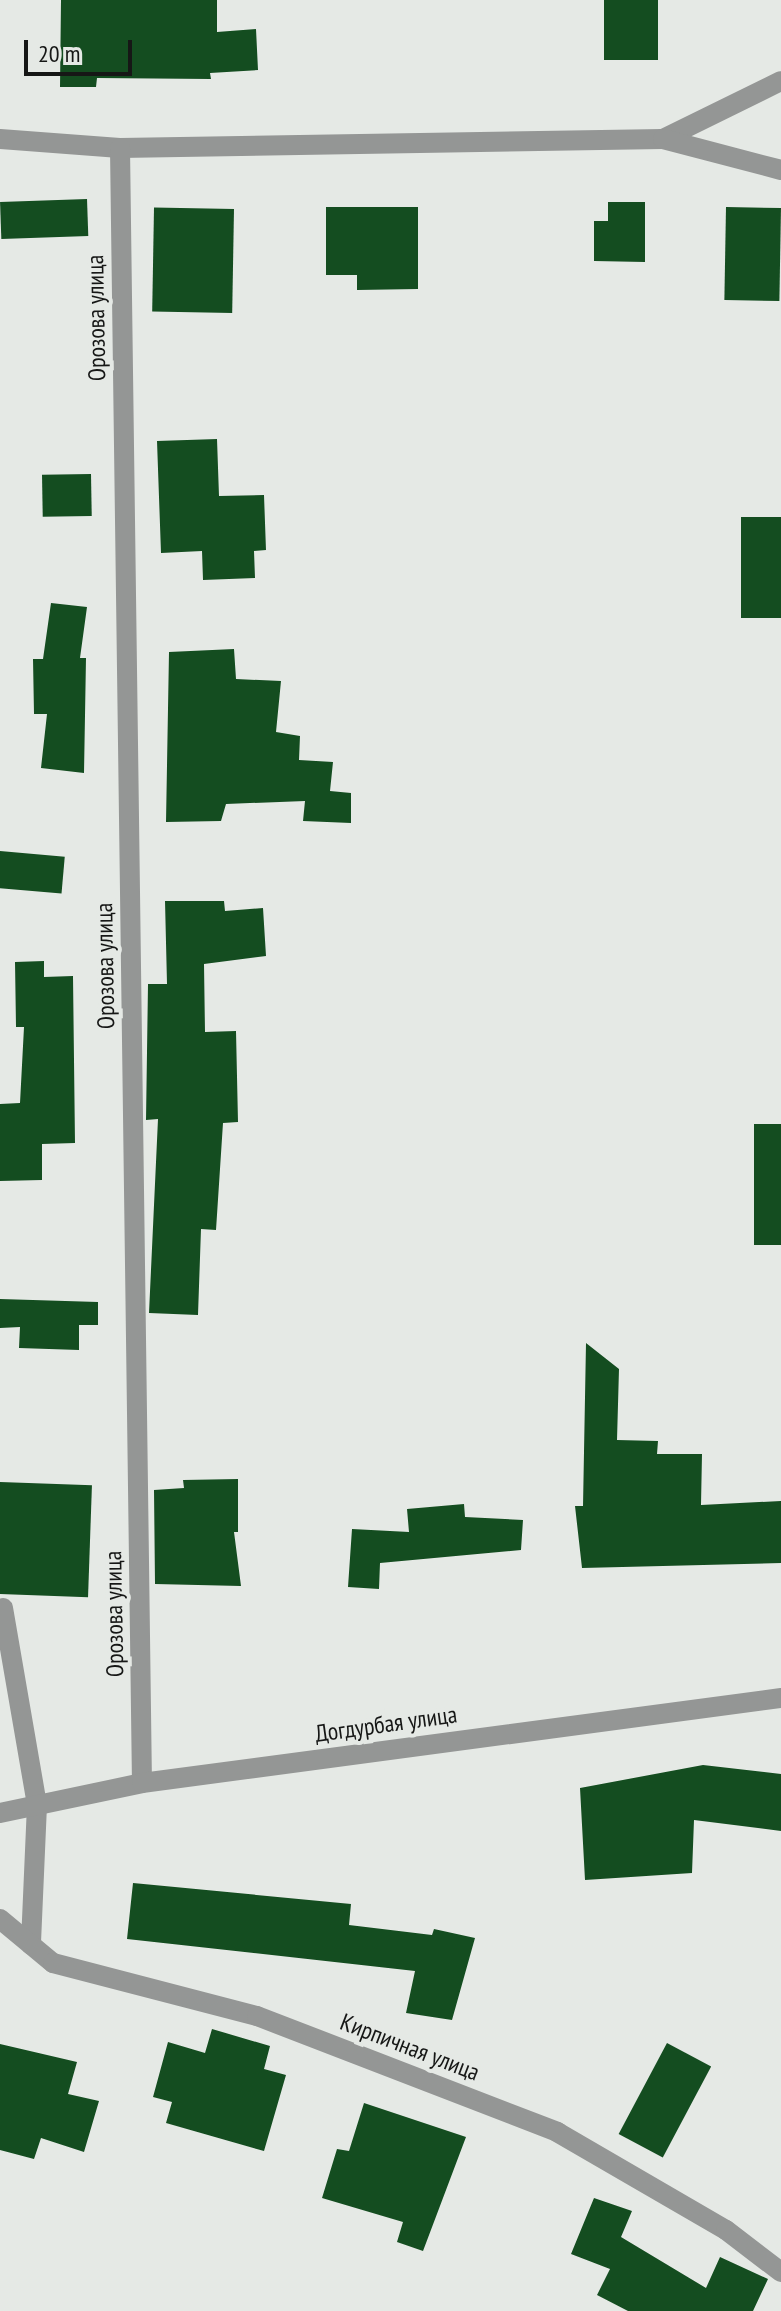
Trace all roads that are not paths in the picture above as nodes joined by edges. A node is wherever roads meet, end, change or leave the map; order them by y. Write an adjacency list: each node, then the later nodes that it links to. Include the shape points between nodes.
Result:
1 (781, 81): 3 (street)
2 (0, 139): 4 (street)
3 (663, 139): 4 (street); 5 (street)
4 (120, 148): 8 (street, Орозова улица)
5 (781, 170)
6 (3, 1608): 9 (street)
7 (781, 1698): 8 (street, Догдурбая улица)
8 (142, 1783): 9 (street, Догдурбая улица)
9 (37, 1805): 10 (street, Догдурбая улица); 12 (street)
10 (0, 1813)
11 (0, 1919): 12 (street, Кирпичная улица)
12 (31, 1945): 13 (street, Кирпичная улица, via 53,1963 257,2016 557,2132 726,2230)
13 (781, 2272)

